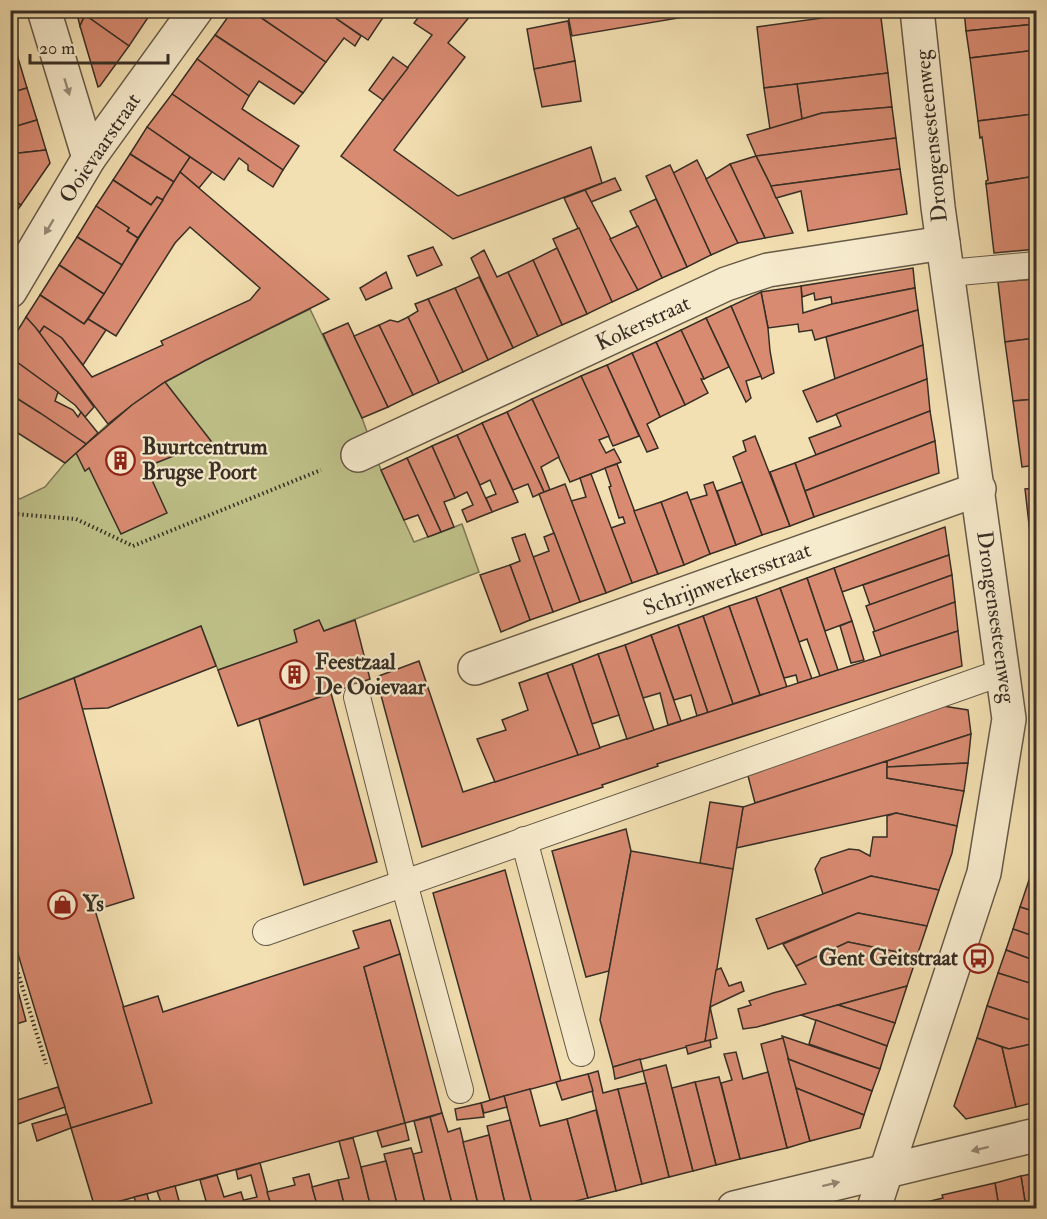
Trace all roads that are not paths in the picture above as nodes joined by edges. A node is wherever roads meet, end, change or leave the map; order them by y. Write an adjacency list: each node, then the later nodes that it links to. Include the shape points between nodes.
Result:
1 (44, 10): 4 (street, one-way to 4)
2 (196, 10): 4 (street, Ooievaarstraat)
3 (917, 10): 5 (street, Drongensesteenweg)
4 (89, 158): 7 (street, Ooievaarstraat, one-way to 7)
5 (945, 258): 6 (lane); 8 (street, Kokerstraat, via 768,270 726,284); 9 (street, Drongensesteenweg)
6 (1036, 265)
7 (10, 291)
8 (358, 455)
9 (978, 489): 10 (street, Schrijnwerkersstraat); 11 (street, Drongensesteenweg)
10 (475, 668)
11 (1003, 672): 13 (lane); 19 (street, Drongensesteenweg, via 1009,719 984,873)
12 (357, 697): 14 (lane)
13 (524, 840): 14 (lane); 16 (lane)
14 (404, 883): 15 (lane); 17 (lane)
15 (266, 932)
16 (581, 1053)
17 (460, 1090)
18 (1036, 1135): 19 (street, one-way to 19)
19 (887, 1171): 20 (street, one-way to 19); 21 (street, Drongensesteenweg)
20 (734, 1209)
21 (874, 1209)

